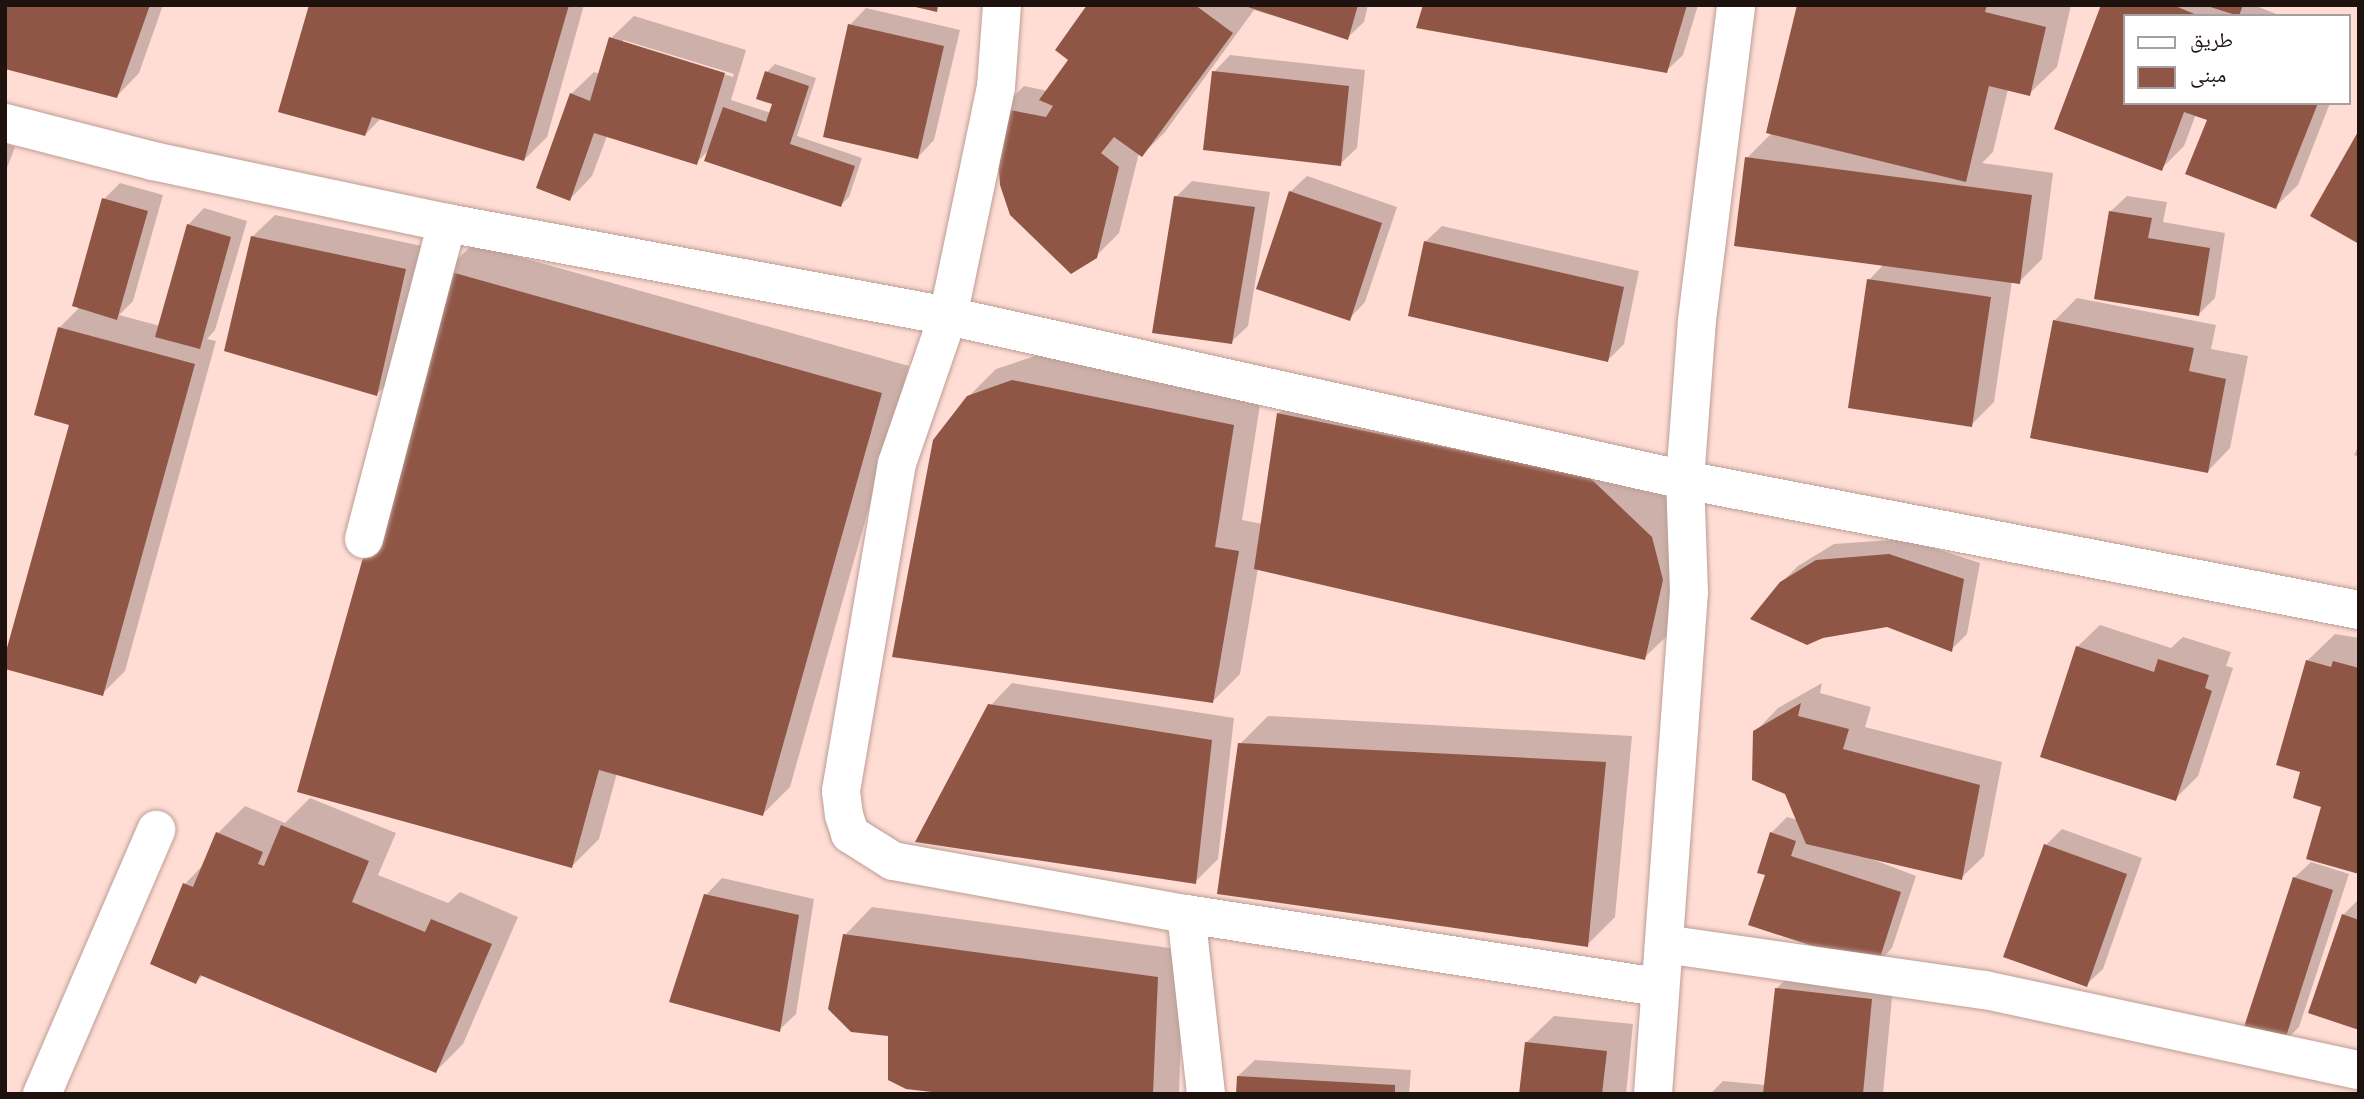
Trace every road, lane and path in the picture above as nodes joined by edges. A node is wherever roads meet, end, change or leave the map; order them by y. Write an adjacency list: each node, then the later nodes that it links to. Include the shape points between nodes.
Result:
1 (1002, 5): 5 (street, via 996,87)
2 (1736, 5): 6 (street, via 1697,320)
3 (5, 124): 4 (street, via 153,161)
4 (447, 223): 5 (street); 7 (street)
5 (948, 316): 6 (street); 10 (street, via 897,463 841,791 850,834 893,861)
6 (1685, 480): 8 (street); 11 (street, via 1689,592)
7 (364, 540)
8 (2359, 610)
9 (156, 830): 14 (street)
10 (1186, 914): 12 (street); 15 (street)
11 (1664, 944): 12 (street); 13 (street, via 1985,990)
12 (1659, 987): 16 (street)
13 (2359, 1070)
14 (42, 1094)
15 (1206, 1094)
16 (1653, 1094)

